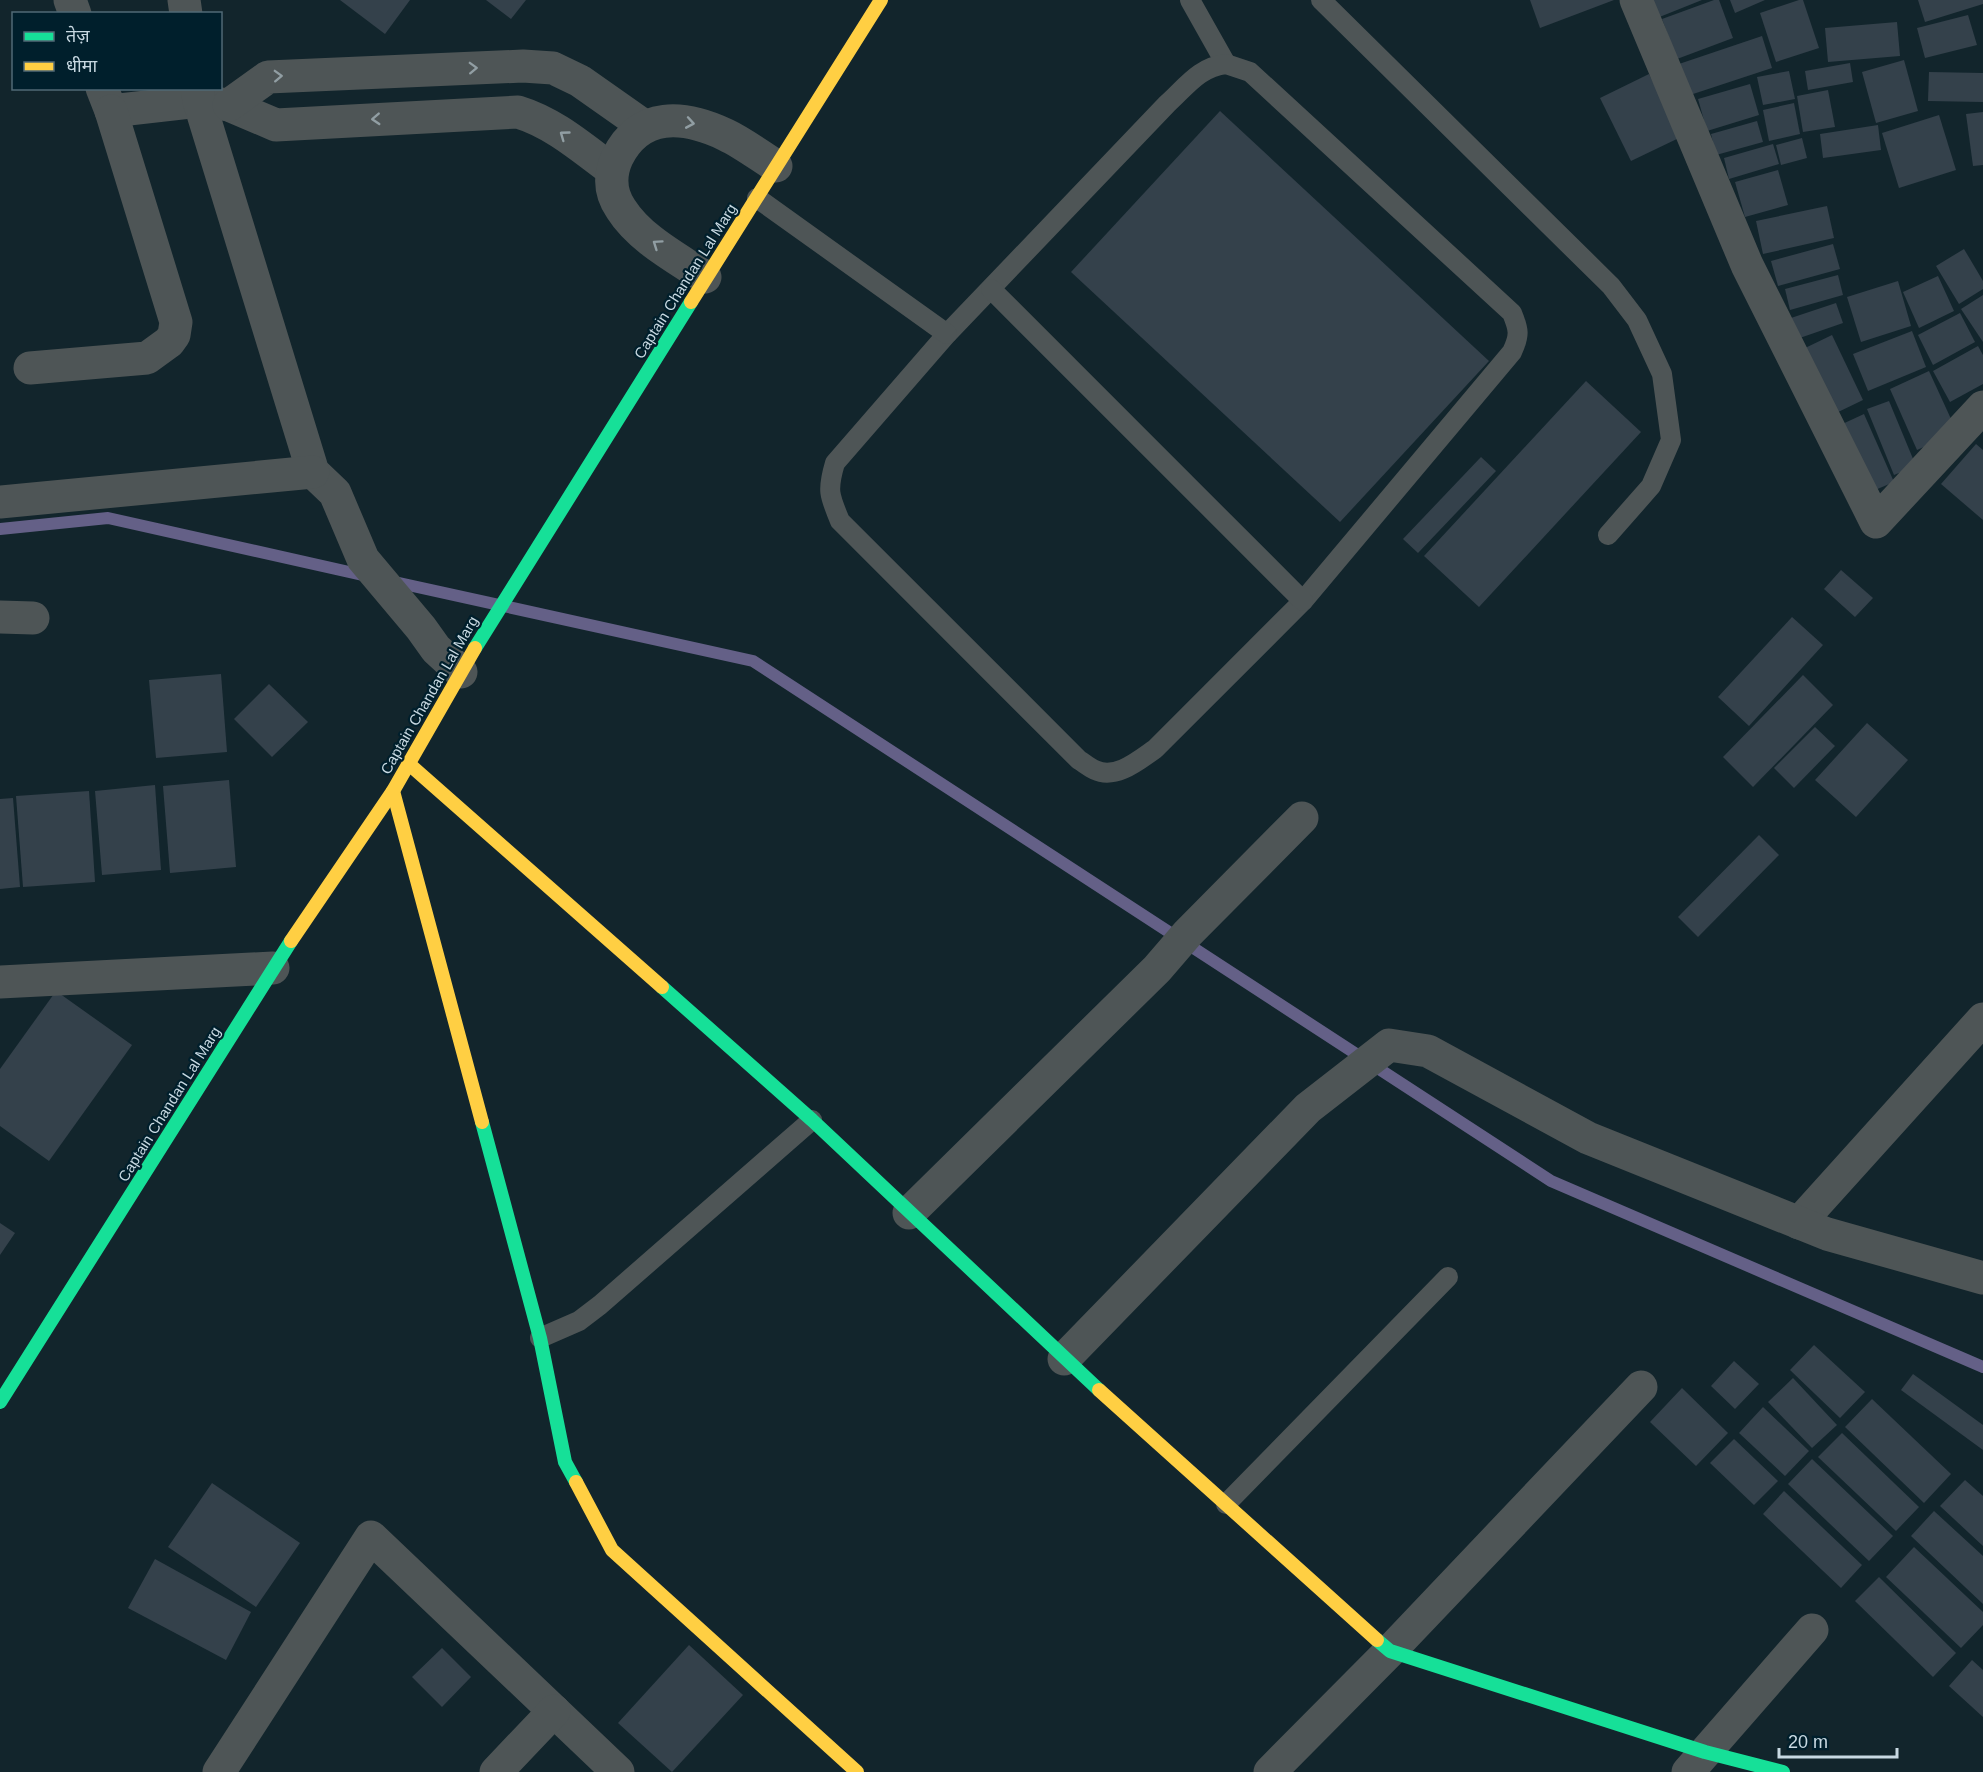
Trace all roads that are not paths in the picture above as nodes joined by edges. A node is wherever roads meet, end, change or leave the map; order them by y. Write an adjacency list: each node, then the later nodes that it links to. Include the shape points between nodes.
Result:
1 (881, 0): 9 (street, Captain Chandan Lal Marg)
2 (1190, 0): 5 (lane)
3 (1321, 0): 19 (lane, via 1611,286 1637,320 1662,374 1671,440 1651,486)
4 (1636, 0): 16 (street, via 1747,265 1876,522)
5 (1226, 64): 13 (lane, via 1204,69 1167,104); 20 (lane, via 1250,72 1512,313 1519,329 1512,352)
6 (208, 98): 7 (street); 8 (street, one-way to 8, via 268,77 523,66 553,68 580,81); 10 (street, one-way to 6, via 537,117 518,112 276,125); 17 (street)
7 (106, 100): 15 (street, via 176,322 174,335 147,358)
8 (644, 126): 9 (street, one-way to 9, via 663,120 693,123 726,135); 10 (street, via 623,146)
9 (776, 166): 11 (street, Captain Chandan Lal Marg)
10 (612, 170): 12 (street, one-way to 10, via 641,233 621,210 612,192)
11 (757, 198): 12 (street, Captain Chandan Lal Marg); 14 (lane)
12 (705, 277): 23 (street, Captain Chandan Lal Marg)
13 (991, 289): 14 (lane); 20 (lane)
14 (946, 334): 20 (lane, via 835,463 829,496 840,521 1078,760 1097,771 1108,772 1126,768 1155,748)
15 (30, 368)
16 (1983, 407)
17 (313, 472): 18 (street); 23 (street, via 335,493 363,559 436,649)
18 (0, 502)
19 (1608, 535)
20 (1304, 601)
21 (0, 617): 22 (street)
22 (33, 618)
23 (461, 672): 24 (street, Captain Chandan Lal Marg)
24 (409, 764): 25 (street, Captain Chandan Lal Marg); 30 (street)
25 (393, 790): 27 (street, Captain Chandan Lal Marg); 35 (street)
26 (1302, 818): 31 (street, via 1157,969)
27 (273, 968): 28 (street); 38 (street, Captain Chandan Lal Marg)
28 (0, 982)
29 (1983, 1019): 32 (street)
30 (812, 1120): 31 (street); 35 (lane, via 600,1305 579,1321)
31 (909, 1213): 36 (street)
32 (1799, 1223): 34 (street); 36 (street, via 1588,1138 1428,1051 1389,1045 1308,1108)
33 (1448, 1277): 39 (lane)
34 (1983, 1278)
35 (540, 1338): 47 (street, via 565,1462 612,1550)
36 (1064, 1359): 39 (street)
37 (1641, 1387): 41 (street)
38 (0, 1402)
39 (1226, 1504): 41 (street)
40 (1812, 1630): 43 (street)
41 (1390, 1651): 43 (street); 48 (street)
42 (554, 1711): 44 (street, via 371,1537); 45 (street); 46 (street)
43 (1697, 1762): 49 (street)
44 (219, 1772)
45 (496, 1772)
46 (618, 1772)
47 (856, 1772)
48 (1270, 1772)
49 (1783, 1772)

